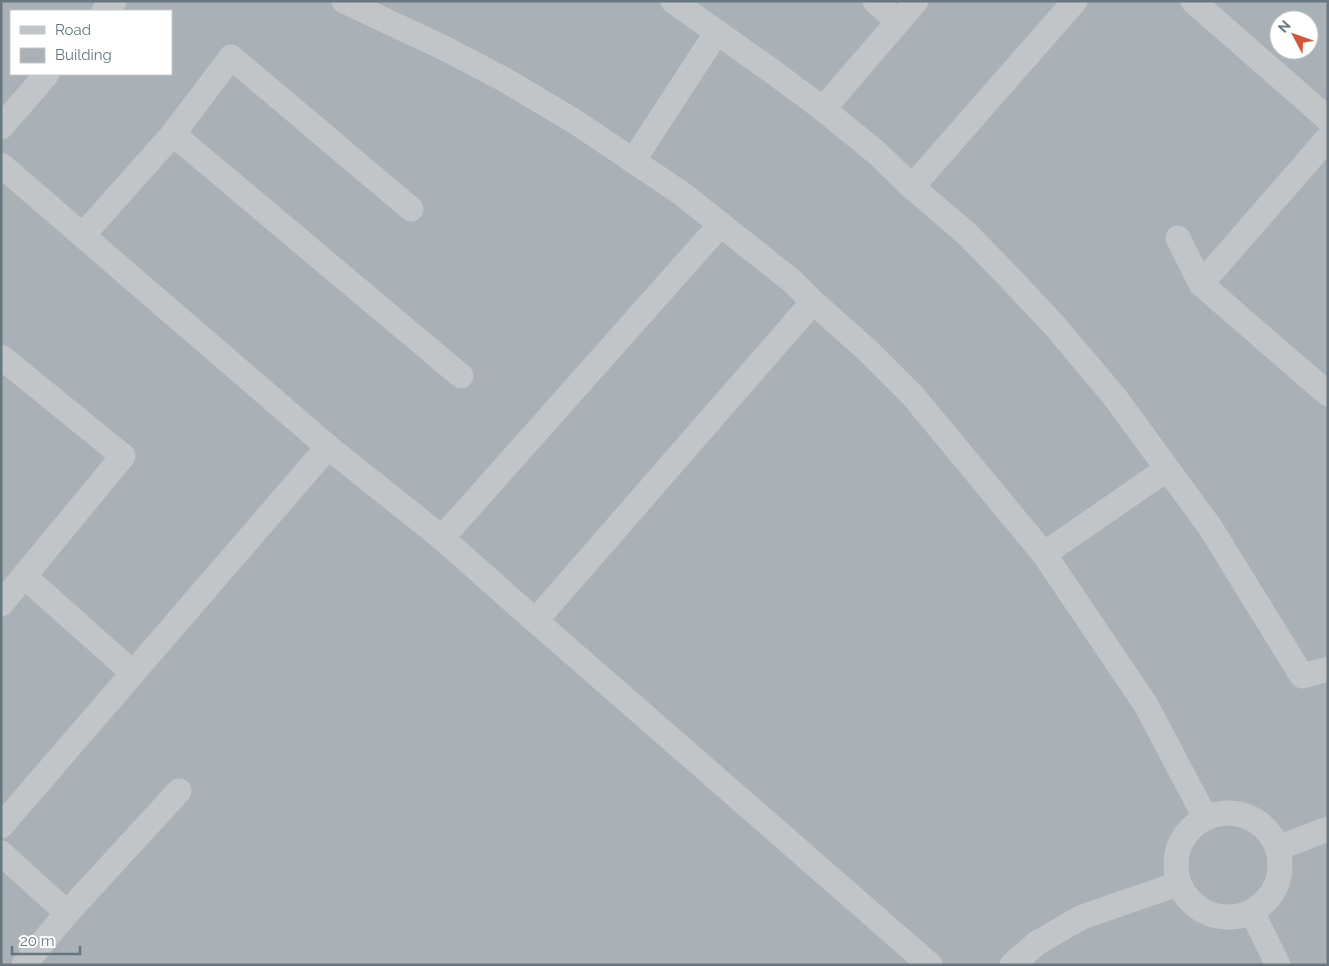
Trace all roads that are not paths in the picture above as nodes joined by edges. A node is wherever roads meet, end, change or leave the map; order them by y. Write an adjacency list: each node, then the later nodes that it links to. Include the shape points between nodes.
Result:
1 (114, 1): 8 (street)
2 (344, 1): 17 (street, via 505,80)
3 (673, 1): 10 (street)
4 (875, 1): 9 (street)
5 (916, 1): 9 (street)
6 (1075, 1): 19 (street)
7 (1192, 1): 13 (street)
8 (105, 10)
9 (898, 22): 12 (street)
10 (717, 32): 12 (street); 17 (street)
11 (46, 75): 14 (street)
12 (823, 109): 19 (street, via 877,153)
13 (1328, 119)
14 (1, 127)
15 (173, 134): 20 (street, via 231,57); 22 (street); 27 (street)
16 (1328, 138): 24 (street)
17 (633, 161): 21 (street)
18 (1, 165): 22 (street)
19 (912, 187): 30 (street, via 966,233 1054,325 1114,396)
20 (411, 209)
21 (721, 224): 25 (street); 31 (street)
22 (83, 235): 29 (street)
23 (1178, 238): 24 (street)
24 (1201, 284): 28 (street)
25 (813, 302): 32 (street, via 914,396); 35 (street)
26 (1, 357): 33 (street, via 123,456)
27 (461, 376)
28 (1328, 394)
29 (328, 447): 31 (street); 37 (street)
30 (1167, 469): 32 (street); 36 (street, via 1210,527 1302,676)
31 (442, 538): 35 (street)
32 (1044, 554): 39 (street, via 1146,705)
33 (24, 576): 34 (street); 37 (street)
34 (1, 604)
35 (536, 620): 48 (street)
36 (1328, 669)
37 (133, 673): 40 (street)
38 (179, 791): 45 (street)
39 (1205, 817): 42 (street, via 1220,813 1248,817 1261,824); 44 (street, via 1182,838 1176,852)
40 (1, 826)
41 (1328, 829): 42 (street)
42 (1278, 848): 46 (street, via 1279,878 1264,903)
43 (1, 853): 45 (street)
44 (1178, 884): 46 (street, via 1195,907 1208,914 1223,918); 49 (street, via 1082,917 1037,943)
45 (68, 912): 47 (street)
46 (1252, 912): 50 (street)
47 (24, 965)
48 (930, 965)
49 (1012, 965)
50 (1278, 965)

